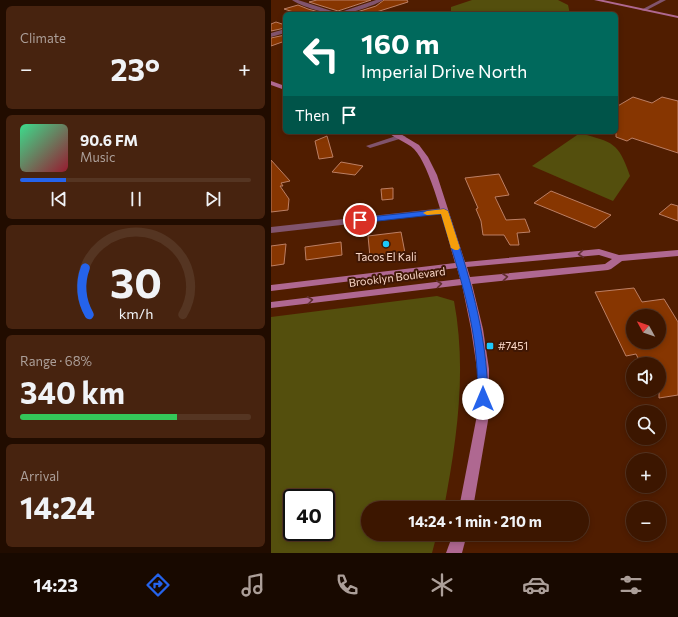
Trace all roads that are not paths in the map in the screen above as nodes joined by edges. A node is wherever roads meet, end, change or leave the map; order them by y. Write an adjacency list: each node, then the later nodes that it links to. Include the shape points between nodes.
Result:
1 (294, 0): 6 (street)
2 (381, 0): 7 (street)
3 (596, 0): 5 (street)
4 (664, 0): 5 (street)
5 (643, 10): 8 (street)
6 (331, 12)
7 (344, 12)
8 (678, 17)
9 (283, 32): 10 (street)
10 (271, 35)
11 (271, 83): 12 (street)
12 (283, 87)
13 (396, 134): 14 (street)
14 (402, 137): 15 (street); 16 (street, via 416,147 424,157)
15 (370, 146)
16 (444, 211): 17 (street); 20 (street)
17 (271, 230)
18 (678, 253): 19 (street, Brooklyn Boulevard)
19 (619, 258): 20 (street, Brooklyn Boulevard, one-way to 20, via 599,252); 21 (street, Brooklyn Boulevard, one-way to 19, via 608,267)
20 (461, 265): 21 (street); 22 (street, Brooklyn Boulevard)
21 (466, 281): 23 (street, Brooklyn Boulevard, one-way to 21); 24 (street, via 483,369 483,414)
22 (271, 288)
23 (271, 305)
24 (467, 501)
25 (458, 541): 26 (street)
26 (454, 553)

